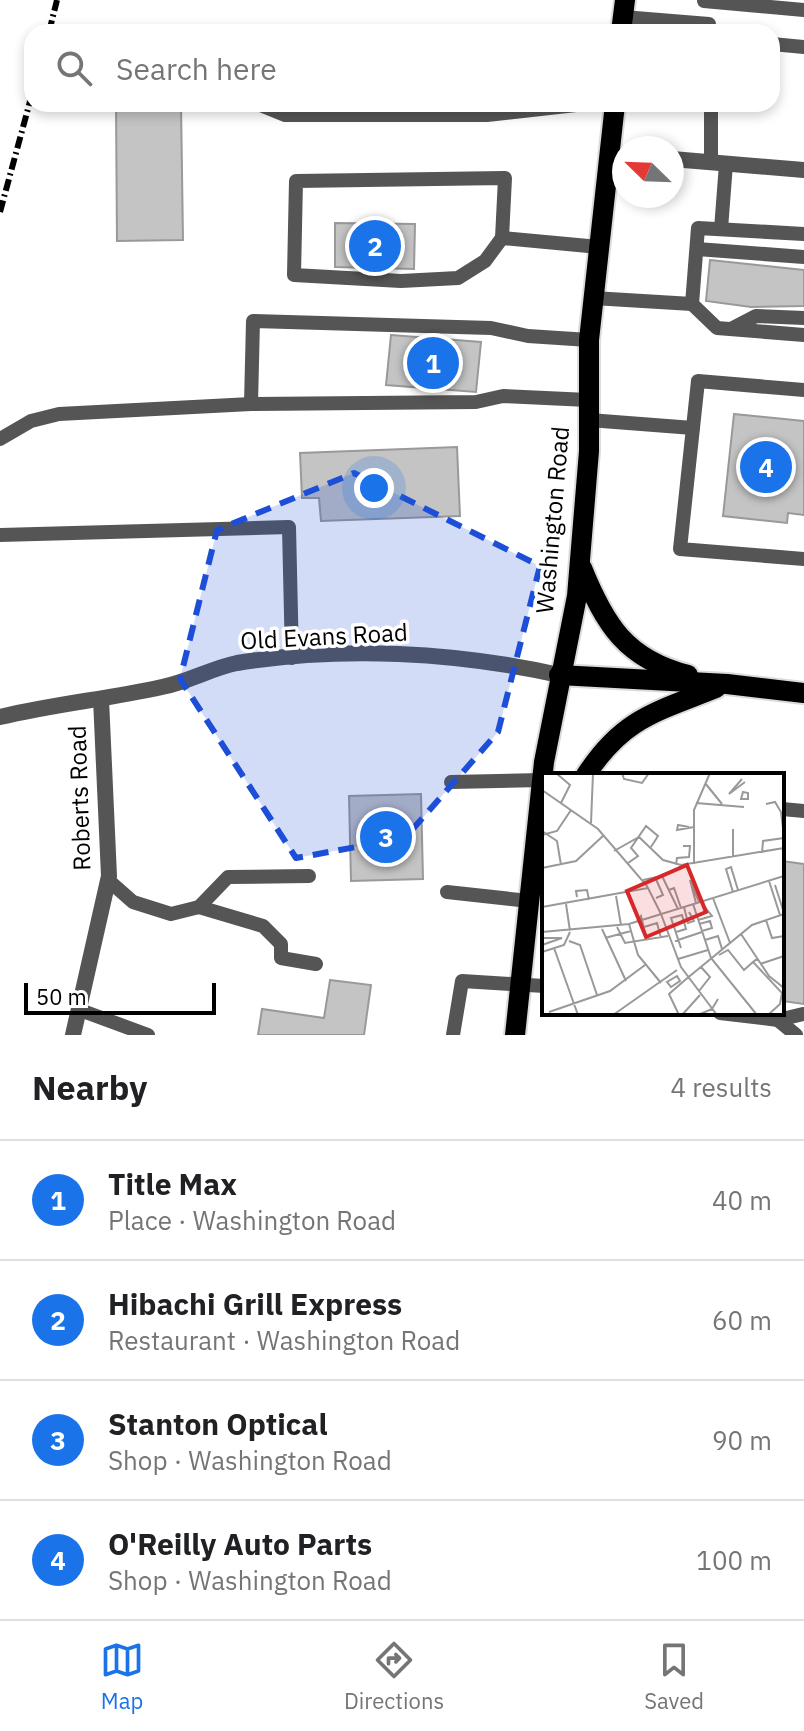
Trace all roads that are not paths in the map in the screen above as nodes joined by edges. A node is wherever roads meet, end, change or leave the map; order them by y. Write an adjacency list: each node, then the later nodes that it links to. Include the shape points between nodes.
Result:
1 (704, 0): 2 (lane); 5 (lane)
2 (804, 10)
3 (623, 16): 4 (lane)
4 (681, 24)
5 (709, 24)
6 (780, 45): 7 (lane)
7 (804, 47)
8 (278, 112): 9 (lane)
9 (514, 112)
10 (615, 112): 12 (main road, Washington Road)
11 (712, 112): 14 (lane)
12 (616, 136)
13 (684, 160): 14 (street)
14 (718, 163): 15 (street); 17 (lane)
15 (804, 170)
16 (612, 174): 20 (main road, Washington Road)
17 (721, 229): 18 (lane); 21 (lane, via 698,228)
18 (804, 234)
19 (502, 238): 19 (lane, via 505,178 296,181 294,275 401,281 458,278 485,261); 20 (lane)
20 (599, 247): 23 (main road, Washington Road)
21 (697, 249): 22 (lane); 24 (lane)
22 (804, 257)
23 (593, 298): 24 (lane); 28 (main road, Washington Road)
24 (692, 304): 26 (lane, via 717,328)
25 (804, 318): 26 (lane, via 756,316)
26 (731, 329): 27 (lane)
27 (804, 335)
28 (589, 340): 30 (lane, via 491,328 253,321); 31 (main road, Washington Road)
29 (804, 390): 32 (lane, via 698,381)
30 (251, 404): 31 (lane, via 476,402 503,396); 33 (lane, via 59,414 31,421)
31 (588, 410): 32 (lane); 36 (main road, Washington Road)
32 (693, 428): 35 (lane, via 680,549)
33 (0, 439)
34 (0, 535): 37 (lane, via 289,527)
35 (804, 559)
36 (580, 563): 38 (main road, Washington Road); 39 (main road, via 598,609 654,666)
37 (292, 658): 38 (street, Old Evans Road, via 492,660); 41 (street, Old Evans Road, via 234,664 165,687)
38 (559, 675): 39 (main road); 43 (main road, Washington Road)
39 (727, 684): 40 (main road); 44 (main road, via 628,725)
40 (804, 693)
41 (101, 699): 42 (street, Old Evans Road); 51 (street, Roberts Road)
42 (0, 717)
43 (543, 773)
44 (587, 773)
45 (542, 780): 46 (lane); 49 (main road, Washington Road)
46 (451, 782)
47 (784, 809): 48 (lane)
48 (804, 811)
49 (539, 849): 53 (main road, Washington Road)
50 (309, 876): 54 (lane, via 228,877)
51 (108, 880): 54 (lane, via 133,902 171,914); 58 (street, Roberts Road)
52 (447, 892): 53 (lane)
53 (529, 901): 56 (main road, Washington Road)
54 (199, 907): 55 (lane, via 263,926 281,944 281,958)
55 (316, 964)
56 (520, 983): 57 (lane); 64 (lane, via 462,981); 65 (main road, Washington Road)
57 (542, 986)
58 (80, 1010): 62 (street, Roberts Road); 63 (lane)
59 (803, 1014): 61 (lane)
60 (737, 1015): 61 (lane)
61 (778, 1020): 66 (lane)
62 (73, 1035)
63 (148, 1035)
64 (453, 1035)
65 (515, 1035)
66 (796, 1035)

